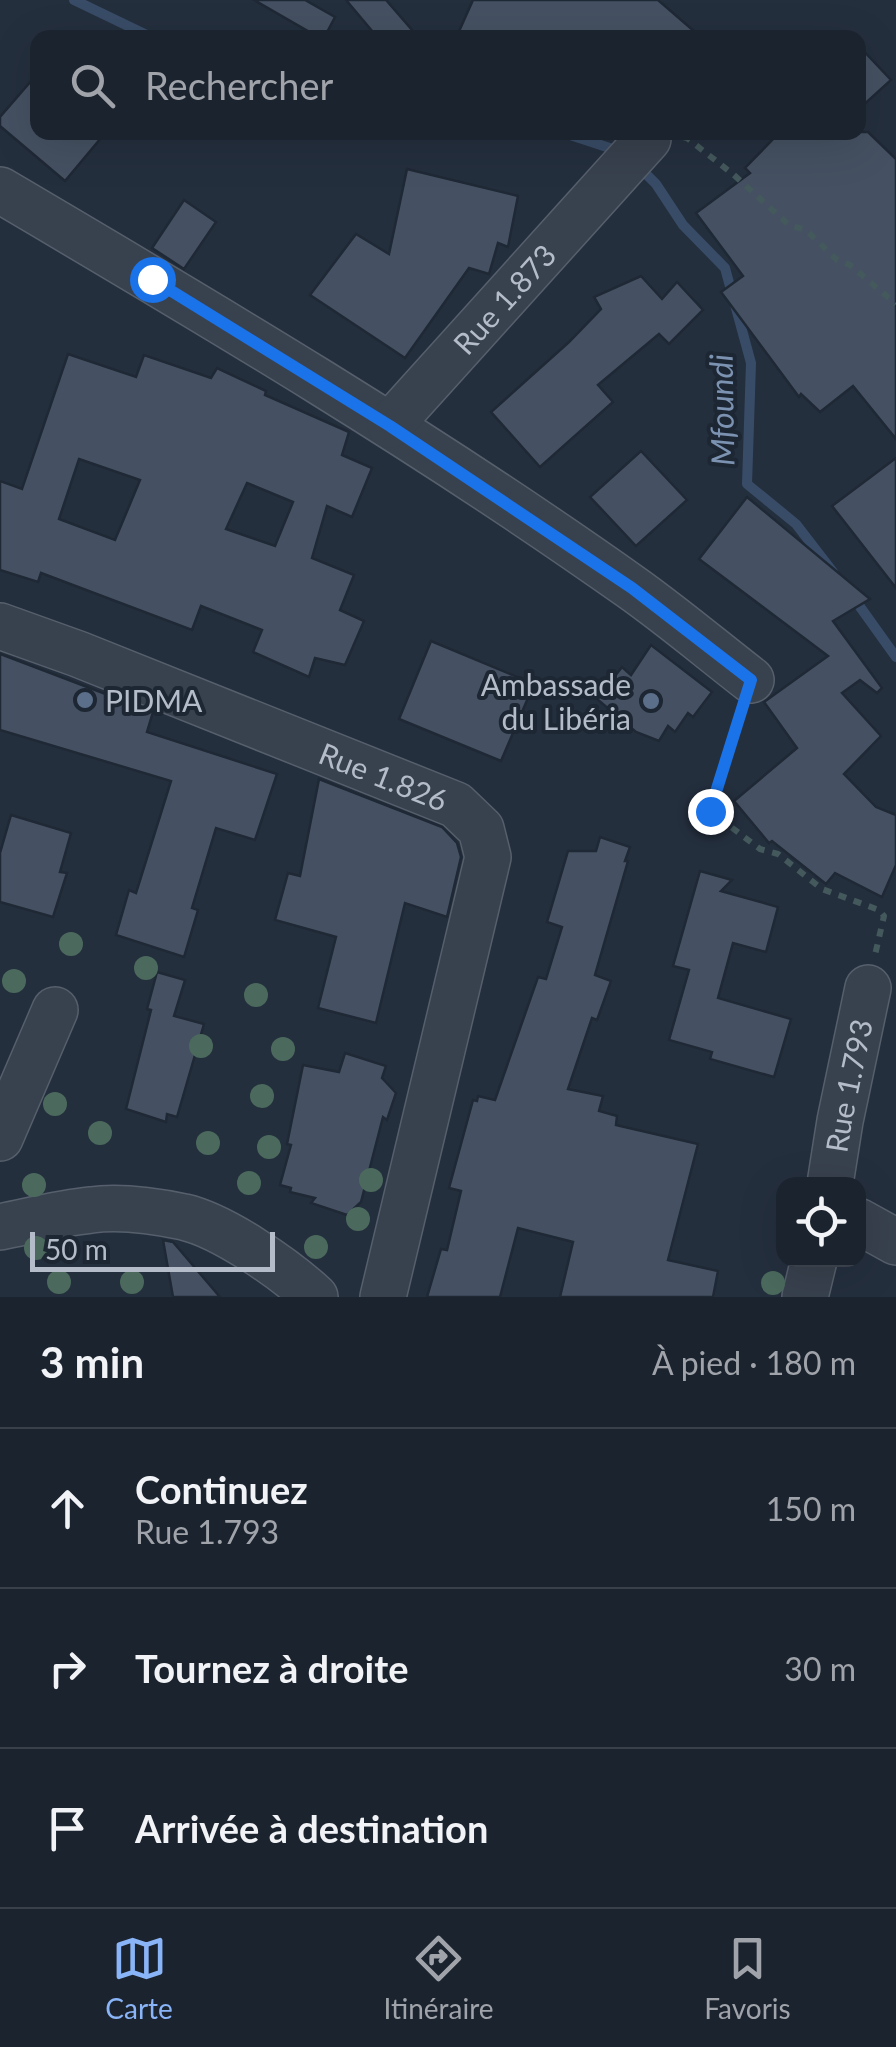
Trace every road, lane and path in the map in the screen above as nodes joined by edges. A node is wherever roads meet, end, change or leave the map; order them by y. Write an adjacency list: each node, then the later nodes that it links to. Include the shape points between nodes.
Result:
1 (647, 140): 5 (street, Rue 1.873)
2 (690, 140): 4 (path)
3 (0, 190): 5 (street)
4 (896, 304)
5 (390, 426): 7 (street, via 632,588)
6 (0, 626): 17 (street, Rue 1.826, via 456,805 482,829 488,857)
7 (751, 680): 8 (path, via 710,811 822,889 879,910 884,916)
8 (868, 988): 11 (street, Rue 1.793)
9 (55, 1010): 10 (street)
10 (0, 1138)
11 (831, 1177)
12 (866, 1225): 14 (street)
13 (0, 1227): 16 (street, via 94,1209 186,1218 232,1238)
14 (896, 1242)
15 (812, 1267): 18 (street)
16 (315, 1297)
17 (383, 1297)
18 (805, 1297)

